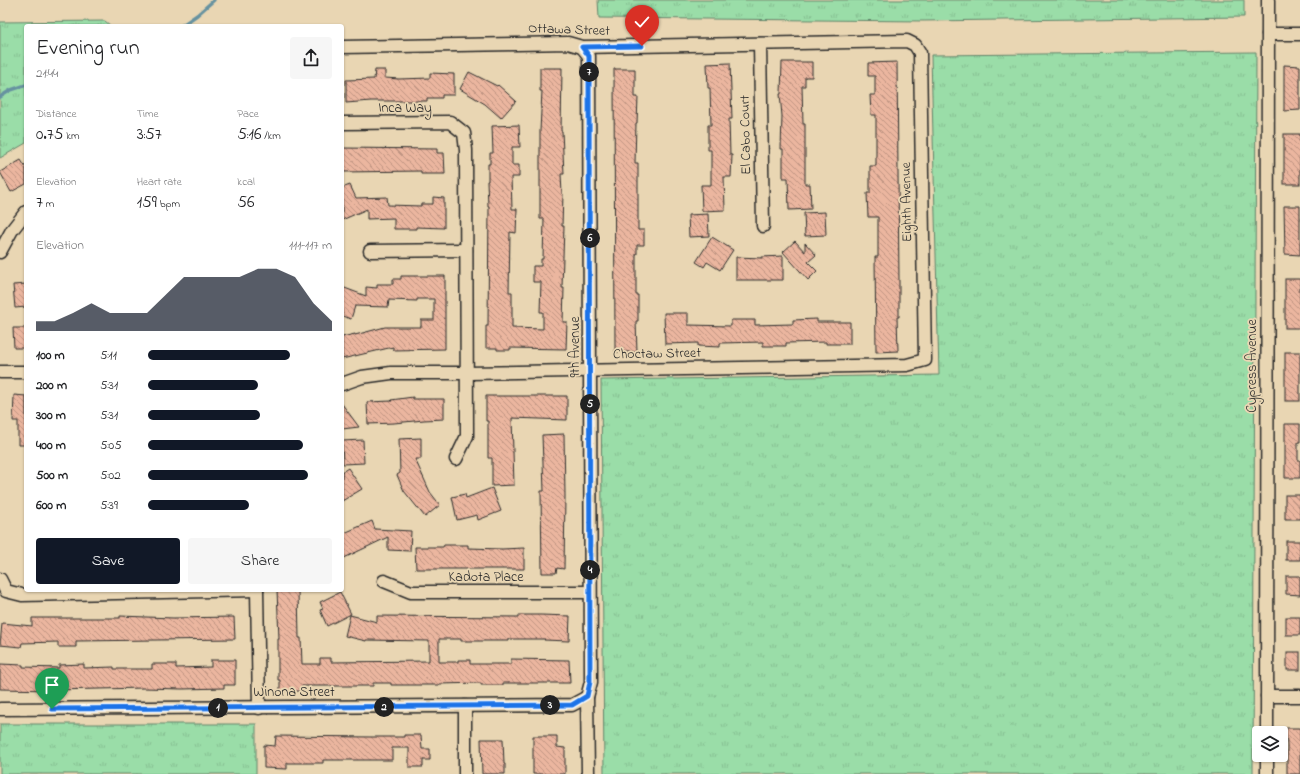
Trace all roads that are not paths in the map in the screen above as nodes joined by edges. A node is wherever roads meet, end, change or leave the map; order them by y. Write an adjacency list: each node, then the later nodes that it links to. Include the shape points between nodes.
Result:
1 (1268, 0): 2 (street, Cypress Avenue)
2 (1268, 34): 3 (street); 27 (street, Cypress Avenue)
3 (1300, 34)
4 (760, 44): 5 (street, Ottawa Street, via 907,41); 7 (street, Ottawa Street); 10 (street, El Cabo Court)
5 (915, 45): 14 (street, Eighth Avenue, via 920,53)
6 (344, 46): 7 (street, Ottawa Street, via 568,43)
7 (582, 47): 15 (street, 9th Avenue, via 589,56)
8 (344, 123): 11 (street, Inca Way, via 450,122 464,132)
9 (24, 215): 13 (street)
10 (763, 226)
11 (466, 250): 12 (street); 18 (street)
12 (370, 251)
13 (0, 252)
14 (925, 360): 15 (street, Choctaw Street, via 908,365)
15 (590, 370): 18 (street, Choctaw Street); 25 (street, 9th Avenue)
16 (0, 372): 17 (street)
17 (24, 372)
18 (466, 372): 19 (street, Choctaw Street, via 391,372); 20 (street, via 467,436)
19 (344, 383)
20 (456, 460)
21 (0, 578): 23 (street, via 6,591 22,595)
22 (384, 581): 25 (street, Kadota Place, via 411,592)
23 (163, 592)
24 (257, 592): 30 (street)
25 (590, 592): 26 (street, 9th Avenue, via 590,682)
26 (587, 696): 29 (street, Winona Street, via 572,705); 35 (street, 9th Avenue)
27 (1267, 696): 28 (street); 32 (street, Cypress Avenue)
28 (1300, 696)
29 (465, 706): 30 (street, Winona Street); 34 (street)
30 (259, 708): 31 (street, Winona Street)
31 (0, 710)
32 (1267, 726)
33 (1267, 762): 36 (street)
34 (465, 774)
35 (588, 774)
36 (1267, 774)

